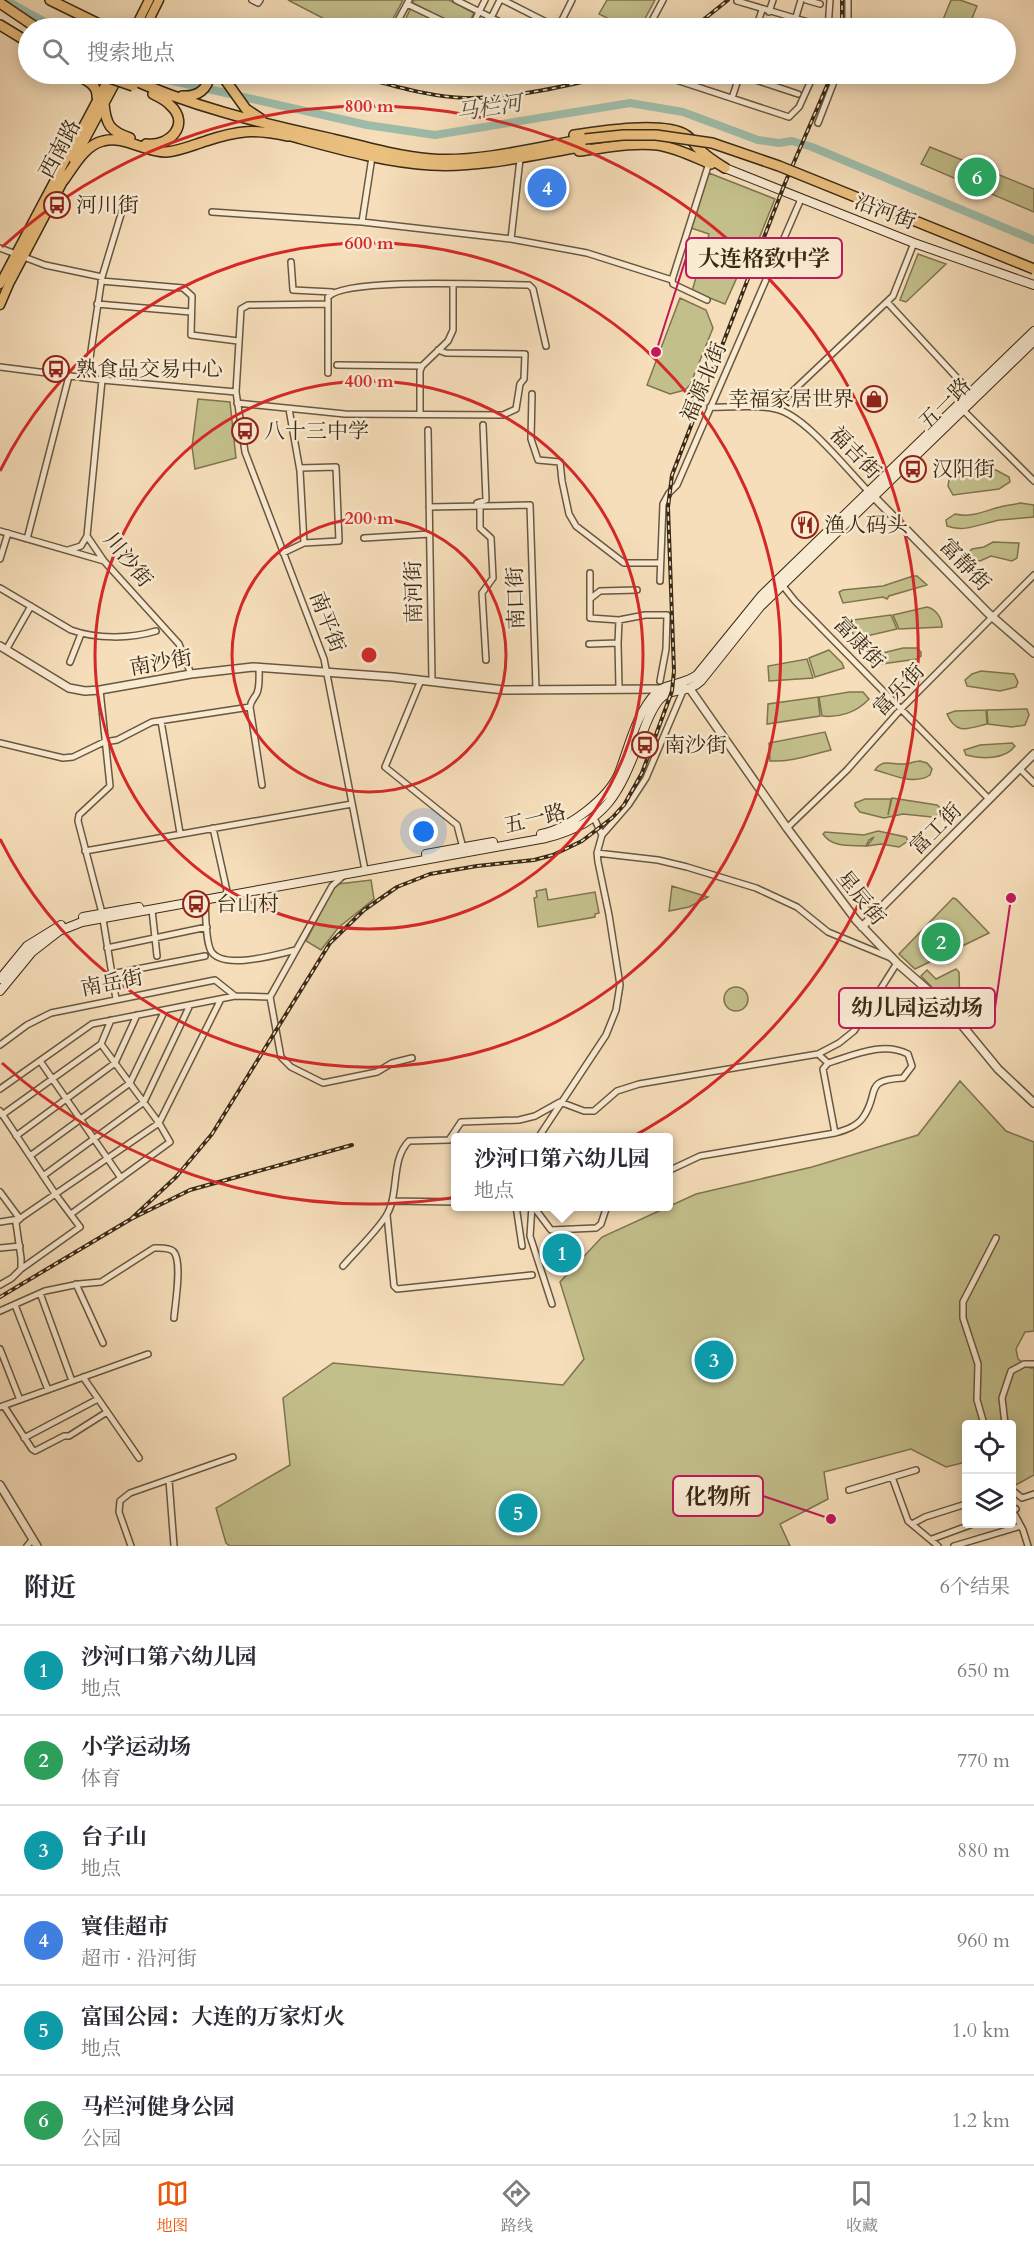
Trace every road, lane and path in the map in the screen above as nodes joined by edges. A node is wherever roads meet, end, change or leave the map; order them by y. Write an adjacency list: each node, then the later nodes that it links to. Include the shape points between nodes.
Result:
1 (50, 0): 25 (highway)
2 (149, 0): 26 (main road)
3 (159, 0): 27 (main road)
4 (252, 0): 5 (street)
5 (260, 0)
6 (456, 0): 22 (street)
7 (485, 0): 22 (street)
8 (502, 0): 31 (street); 32 (street)
9 (572, 0): 33 (street)
10 (663, 0): 34 (street)
11 (773, 0): 23 (street)
12 (801, 0): 37 (street)
13 (806, 0): 19 (street)
14 (830, 0): 38 (street)
15 (848, 0): 39 (street)
16 (737, 1): 21 (street)
17 (408, 2): 28 (street); 29 (street)
18 (0, 3): 24 (highway)
19 (820, 4)
20 (0, 9): 40 (highway)
21 (762, 10): 23 (street); 35 (street)
22 (479, 12): 30 (street); 31 (street)
23 (769, 12): 36 (street)
24 (22, 18)
25 (87, 18)
26 (140, 18)
27 (150, 18)
28 (399, 18)
29 (438, 18)
30 (476, 18)
31 (492, 18)
32 (538, 18)
33 (563, 18)
34 (653, 18)
35 (759, 18)
36 (788, 18)
37 (796, 18)
38 (829, 18)
39 (848, 18)
40 (18, 22)
41 (0, 25): 43 (highway)
42 (0, 31): 44 (highway)
43 (18, 36)
44 (18, 42)
45 (90, 84): 62 (highway)
46 (110, 84): 62 (main road, 西南路)
47 (127, 84): 57 (highway, bridge)
48 (129, 84): 57 (highway, bridge)
49 (138, 84): 60 (highway)
50 (207, 84): 60 (highway, via 198,94)
51 (228, 84): 64 (highway, via 254,115)
52 (689, 84): 61 (street)
53 (736, 84): 61 (street)
54 (768, 84): 59 (street)
55 (809, 84): 61 (street, via 799,107 789,117)
56 (833, 84): 63 (street)
57 (133, 86): 58 (highway)
58 (153, 94): 62 (highway, via 172,106 177,119 176,134 154,145 115,132); 65 (highway, via 232,121)
59 (798, 94)
60 (171, 95): 64 (highway, via 234,116)
61 (732, 98)
62 (101, 100): 76 (main road, 西南路); 84 (main road, 西南路)
63 (818, 123)
64 (306, 133): 66 (highway)
65 (312, 142): 66 (highway); 76 (highway, via 255,130 161,152 113,139 88,149)
66 (335, 143): 70 (highway); 71 (highway)
67 (585, 143): 71 (highway, via 472,158); 73 (highway); 86 (highway, bridge, via 623,135 656,135 712,143 779,166)
68 (694, 144): 69 (highway, via 690,150); 71 (highway, via 678,131 603,130); 75 (highway)
69 (659, 145): 72 (highway, via 633,144); 74 (highway)
70 (372, 157): 73 (highway, via 432,165); 80 (street)
71 (432, 159)
72 (520, 159): 73 (highway); 81 (street)
73 (480, 163)
74 (709, 163): 75 (highway); 88 (street)
75 (725, 168): 77 (main road, 沿河街)
76 (64, 180): 84 (main road, 西南路)
77 (801, 199): 82 (main road, 沿河街); 115 (street, 福源北街)
78 (122, 211): 87 (street)
79 (212, 212): 80 (street)
80 (362, 222): 81 (street)
81 (511, 239): 88 (street, via 587,253)
82 (914, 243): 91 (main road, 沿河街); 94 (street)
83 (0, 248): 84 (street)
84 (19, 255): 87 (street); 89 (main road, 西南路); 97 (main road, 西南路)
85 (291, 262): 92 (street, via 293,290)
86 (1034, 271)
87 (102, 279): 95 (street); 98 (street, via 183,288 192,296)
88 (672, 280): 93 (street)
89 (0, 284)
90 (453, 285): 92 (street, via 384,285); 102 (street, via 529,285); 103 (street, via 453,330)
91 (1034, 285)
92 (332, 292): 96 (street)
93 (707, 300)
94 (887, 302): 112 (street); 116 (street)
95 (97, 304): 98 (street); 109 (street)
96 (327, 304): 100 (street, via 248,305 239,314); 107 (street)
97 (0, 305)
98 (192, 312): 100 (street, via 191,335)
99 (1034, 331): 112 (main road, 五一路)
100 (238, 341): 111 (street)
101 (1034, 341): 117 (main road, 五一路)
102 (546, 346)
103 (438, 350): 105 (street); 119 (street, via 525,354 524,379 516,409 503,415)
104 (337, 364): 105 (street)
105 (422, 366): 119 (street)
106 (0, 367): 108 (street)
107 (328, 374)
108 (69, 376): 109 (street); 133 (street)
109 (87, 378): 110 (street)
110 (102, 380): 111 (street); 131 (street, 川沙街)
111 (236, 392): 114 (street, 南平街)
112 (971, 393): 117 (main road, 五一路)
113 (532, 394): 139 (street, via 531,439 538,460 560,462 569,514 576,526 624,563)
114 (237, 403): 118 (street); 136 (street, 南平街, via 244,452)
115 (710, 407): 116 (street, 福吉街); 139 (street, 福源北街, via 677,485 663,504)
116 (775, 408): 124 (street, 福吉街, via 804,424)
117 (961, 408): 123 (street); 124 (main road, 五一路)
118 (289, 409): 119 (street); 122 (street)
119 (420, 414)
120 (483, 425): 125 (street, via 486,500)
121 (428, 430): 127 (street, 南河街)
122 (300, 468): 134 (street); 134 (street, via 336,467 339,541)
123 (1034, 481)
124 (872, 495): 143 (main road, 五一路); 148 (street, 富静街); 163 (main road, 五一路, via 762,595 697,675 682,684)
125 (455, 506): 126 (street); 127 (street)
126 (480, 506): 156 (street, via 480,528 491,538 494,578 482,593); 164 (street, 南口街, via 530,506)
127 (429, 507): 130 (street, 南河街)
128 (0, 531): 129 (street)
129 (8, 534): 133 (street); 137 (street)
130 (430, 534): 132 (street); 162 (street, 南河街)
131 (87, 536): 135 (street, via 81,546); 138 (street, 川沙街)
132 (364, 538)
133 (27, 539): 135 (street)
134 (304, 543): 136 (street)
135 (67, 550): 138 (street)
136 (283, 552): 159 (street, 南平街)
137 (0, 559)
138 (104, 561): 160 (street, 川沙街, via 179,644)
139 (660, 563): 142 (street, 福源北街)
140 (590, 573): 146 (street)
141 (1034, 575): 148 (street, 富乐街)
142 (660, 581)
143 (783, 586): 167 (main road, 五一路, via 701,681); 170 (street, 富康街)
144 (0, 588): 147 (street)
145 (637, 590): 146 (street, via 600,591)
146 (590, 600): 149 (street, via 590,618)
147 (31, 606): 151 (street); 154 (street)
148 (994, 618): 155 (street, 富静街); 170 (street, 富乐街)
149 (619, 620): 152 (street); 163 (street, via 667,615)
150 (156, 631): 151 (street, via 117,637)
151 (81, 634): 157 (street)
152 (618, 643): 153 (street); 165 (street)
153 (589, 644)
154 (3, 648): 166 (street, 南沙街, via 69,688)
155 (1034, 653)
156 (486, 660)
157 (70, 662)
158 (259, 667): 159 (street, 南沙街); 160 (street, 南沙街); 169 (street, via 257,693)
159 (327, 671): 161 (street, 南沙街); 179 (street, 南平街)
160 (191, 674): 166 (street, 南沙街)
161 (421, 680): 162 (street, 南沙街); 185 (street, via 385,767 457,825)
162 (432, 681): 164 (street, 南沙街, via 481,688)
163 (661, 684): 165 (street, 南沙街); 168 (street, 南沙街); 185 (main road, 五一路, via 641,717 618,776 578,817 545,833)
164 (536, 688): 165 (street, 南沙街)
165 (620, 688)
166 (100, 690): 172 (street)
167 (686, 690): 168 (main road); 182 (street, 星辰街); 184 (street, via 646,778)
168 (672, 691): 180 (main road, 五一路, via 658,702 623,782 608,806)
169 (250, 707): 171 (street); 177 (street)
170 (901, 710): 178 (street, 富康街); 182 (street, 富乐街)
171 (161, 721): 172 (street); 183 (street)
172 (104, 742): 173 (street, via 63,758); 186 (street, via 110,786 79,815)
173 (0, 743)
174 (1034, 754): 175 (street, 富工街)
175 (1020, 769): 176 (street); 178 (street, 富工街)
176 (1034, 783)
177 (262, 785)
178 (989, 799): 195 (street, 富工街)
179 (352, 804): 181 (street); 188 (street, 南平街)
180 (594, 818): 184 (street); 185 (main road, 五一路, via 570,831)
181 (213, 828): 183 (street); 190 (street)
182 (787, 828): 195 (street, 星辰街)
183 (180, 833): 186 (street)
184 (602, 835): 187 (street)
185 (463, 850): 188 (main road, 五一路)
186 (85, 851): 193 (street)
187 (597, 853): 201 (street, via 668,862 756,888 797,907 828,932); 225 (street, via 620,986 606,1035)
188 (364, 868): 189 (main road, 五一路); 190 (main road, 五一路)
189 (349, 873): 191 (main road, 五一路); 198 (street, via 332,886)
190 (228, 891): 193 (main road, 五一路)
191 (205, 900): 192 (main road, 五一路); 194 (street)
192 (152, 910): 193 (main road, 五一路); 196 (street)
193 (103, 916): 197 (street); 203 (main road, 五一路, via 79,918 56,927 27,946); 204 (main road, 五一路, via 59,931 32,952)
194 (207, 927): 196 (street); 198 (street, via 211,950 228,961)
195 (862, 927): 201 (street, 星辰街)
196 (154, 938): 197 (street); 199 (street)
197 (106, 948): 202 (street)
198 (296, 950): 206 (street)
199 (157, 956)
200 (205, 956): 202 (street)
201 (894, 961): 215 (street, via 854,1031); 226 (street, 星辰街, via 929,991 998,1069)
202 (111, 974): 207 (street)
203 (0, 979)
204 (0, 991)
205 (235, 996): 206 (street); 207 (street, 南岳街, via 215,980); 208 (street)
206 (270, 997): 216 (street, via 281,1057 291,1067 323,1083 377,1072)
207 (116, 999): 214 (street, 南岳街, via 51,1013)
208 (221, 999): 209 (street); 229 (street)
209 (190, 1005): 210 (street); 224 (street)
210 (165, 1010): 211 (street); 221 (street)
211 (137, 1015): 212 (street); 218 (street)
212 (111, 1020): 213 (street); 217 (street, via 92,1024)
213 (101, 1044): 218 (street); 220 (street)
214 (0, 1045)
215 (818, 1054): 219 (street); 225 (street, via 639,1083 617,1091 594,1111)
216 (412, 1058)
217 (40, 1061): 220 (street); 222 (street)
218 (115, 1063): 221 (street); 223 (street)
219 (828, 1063): 232 (street, via 823,1069); 232 (street, via 883,1048 908,1054 912,1066 903,1078 884,1079 874,1087 864,1117)
220 (53, 1079): 223 (street); 227 (street)
221 (130, 1083): 224 (street); 228 (street)
222 (0, 1089)
223 (66, 1099): 228 (street); 233 (street)
224 (144, 1102): 229 (street); 235 (street)
225 (560, 1102): 230 (street, via 535,1116 461,1122); 231 (street)
226 (1034, 1103)
227 (1, 1113): 233 (street)
228 (80, 1119): 235 (street); 236 (street)
229 (159, 1123): 237 (street); 240 (street, via 170,1142)
230 (454, 1133)
231 (541, 1133)
232 (836, 1133): 238 (street, via 700,1156)
233 (16, 1136): 236 (street)
234 (451, 1137): 243 (street, via 409,1141 402,1148)
235 (94, 1138): 237 (street); 239 (street)
236 (30, 1156): 239 (street)
237 (108, 1159): 240 (street); 242 (street)
238 (673, 1169)
239 (43, 1176): 242 (street)
240 (121, 1178): 249 (street)
241 (0, 1192): 251 (street)
242 (56, 1195): 249 (street); 251 (street)
243 (392, 1201): 244 (street); 250 (street)
244 (451, 1202)
245 (517, 1211): 255 (street)
246 (532, 1211): 263 (street, via 530,1236)
247 (537, 1211): 248 (street, via 551,1230 596,1228)
248 (605, 1211)
249 (71, 1214): 258 (street, via 80,1227)
250 (387, 1215): 257 (street); 259 (street, via 397,1289)
251 (20, 1219): 252 (street); 254 (street, via 16,1223)
252 (0, 1222)
253 (996, 1238): 278 (street, via 963,1302 963,1318 978,1364 977,1400)
254 (20, 1246): 256 (street); 258 (street)
255 (522, 1246)
256 (0, 1248)
257 (343, 1266)
258 (21, 1269): 261 (street)
259 (532, 1275)
260 (76, 1284): 262 (street); 266 (street, via 101,1282 154,1248 162,1247 177,1258); 267 (street)
261 (0, 1285)
262 (40, 1293): 264 (street); 272 (street)
263 (552, 1304)
264 (15, 1305): 265 (street); 273 (street)
265 (0, 1311)
266 (174, 1318)
267 (103, 1343)
268 (0, 1349): 275 (street)
269 (148, 1354): 271 (street)
270 (1034, 1364): 279 (street, via 1011,1371 1002,1398)
271 (83, 1377): 272 (street); 274 (street)
272 (72, 1381): 273 (street)
273 (48, 1390): 275 (street)
274 (98, 1399): 277 (street); 280 (street)
275 (20, 1400): 276 (street)
276 (2, 1406): 280 (street)
277 (107, 1412): 280 (street, via 69,1436 35,1451); 282 (street)
278 (983, 1420)
279 (1004, 1420)
280 (24, 1438)
281 (233, 1457): 285 (street)
282 (139, 1458)
283 (916, 1470): 284 (street)
284 (892, 1477): 287 (street); 292 (street, via 904,1513)
285 (169, 1480): 298 (street, via 130,1493 120,1501 119,1512); 299 (street)
286 (0, 1485): 296 (street)
287 (849, 1490)
288 (1016, 1494): 289 (street, via 1022,1498)
289 (1034, 1494)
290 (962, 1505): 292 (street)
291 (1016, 1516): 293 (street)
292 (912, 1524): 295 (street)
293 (1021, 1526): 301 (street); 302 (street)
294 (962, 1528): 295 (street)
295 (932, 1539): 300 (street)
296 (35, 1543): 297 (street)
297 (27, 1546)
298 (131, 1546)
299 (174, 1546)
300 (938, 1546)
301 (954, 1546)
302 (1028, 1546)

